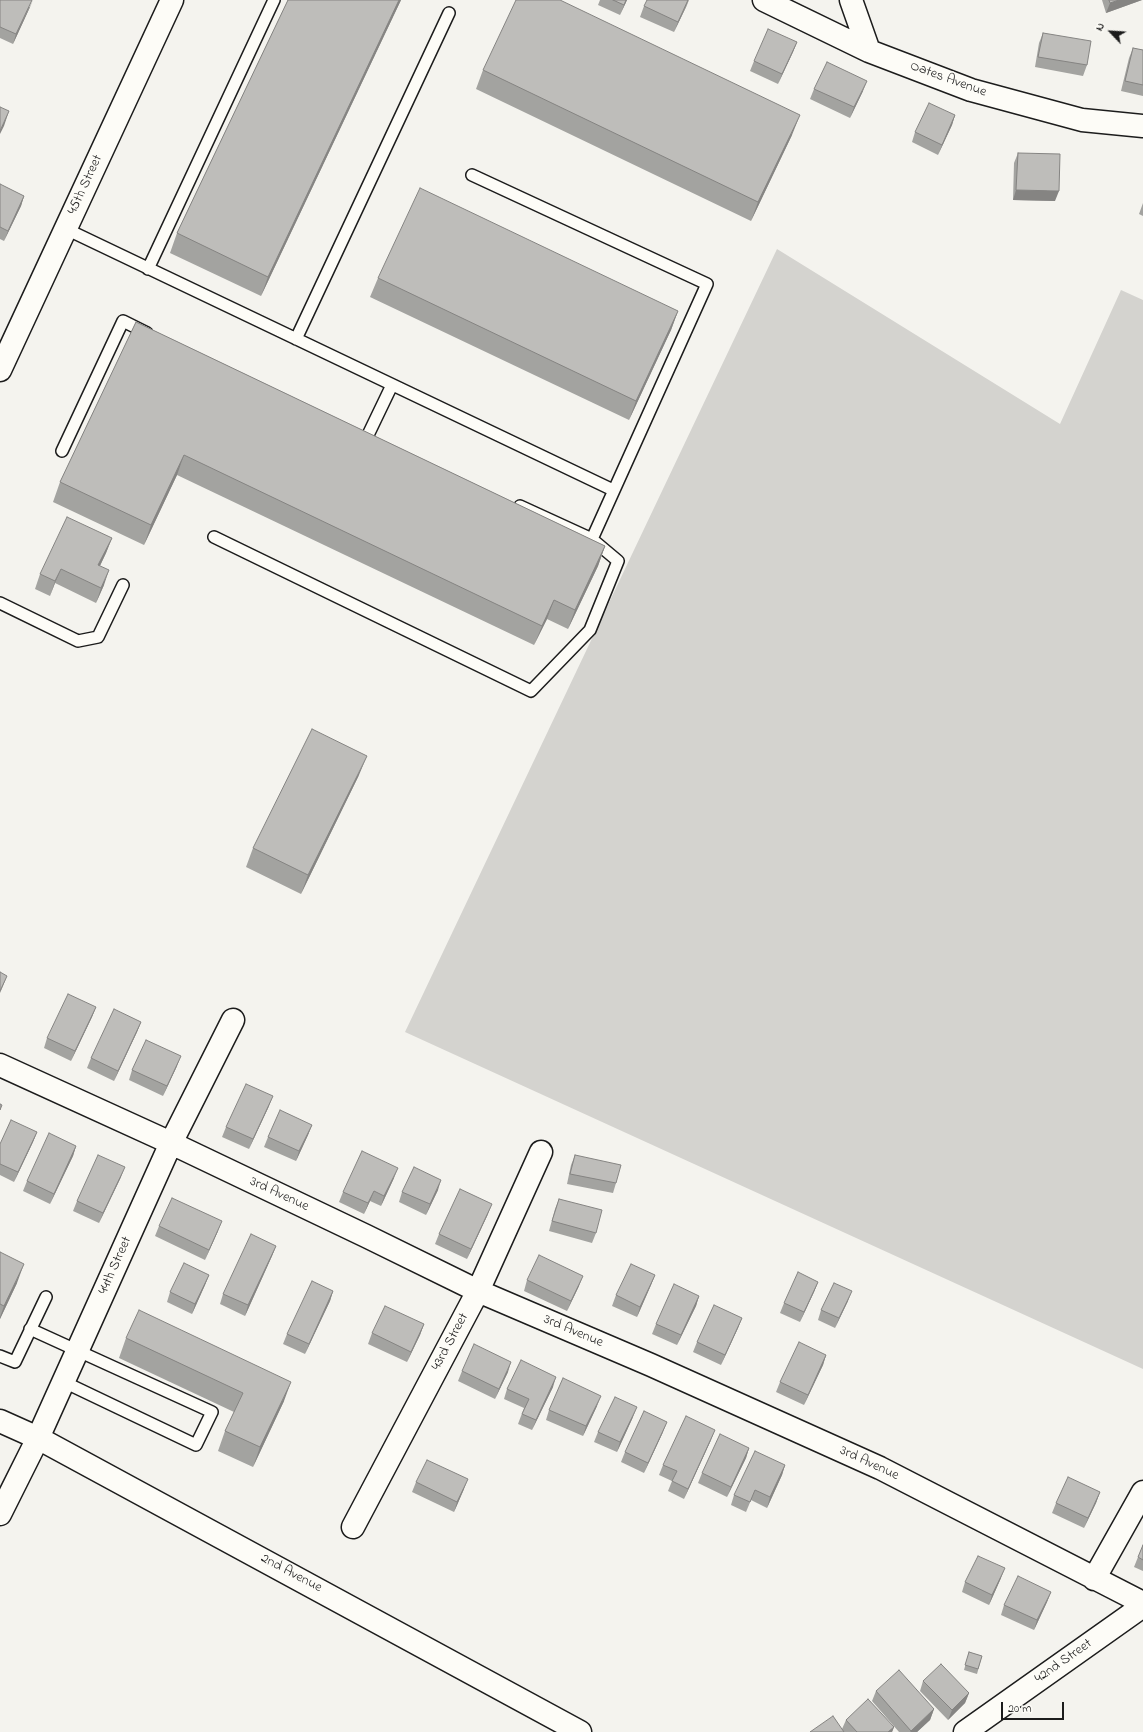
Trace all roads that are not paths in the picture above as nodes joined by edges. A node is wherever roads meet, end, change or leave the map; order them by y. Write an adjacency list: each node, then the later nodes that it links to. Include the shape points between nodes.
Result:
1 (172, 0): 9 (street, 45th Street)
2 (274, 0): 10 (lane)
3 (764, 0): 6 (street, Oates Avenue)
4 (851, 0): 6 (street)
5 (449, 13): 12 (lane)
6 (869, 51): 7 (street, Oates Avenue, via 978,92 1082,120)
7 (1143, 126)
8 (472, 175): 17 (lane, via 707,284)
9 (66, 229): 10 (lane); 13 (street, 45th Street)
10 (148, 269): 12 (lane)
11 (159, 338): 16 (lane, via 123,321)
12 (296, 339): 14 (lane)
13 (0, 370)
14 (392, 384): 15 (lane); 17 (lane)
15 (368, 435)
16 (62, 451)
17 (613, 490): 20 (lane)
18 (512, 502): 20 (lane)
19 (214, 536): 20 (lane, via 531,691 590,630 618,561)
20 (592, 539)
21 (123, 585): 22 (lane, via 98,637 78,641)
22 (0, 603)
23 (233, 1020): 25 (street, 44th Street)
24 (0, 1065): 25 (street, 3rd Avenue)
25 (171, 1143): 27 (street, 3rd Avenue); 30 (street, 44th Street)
26 (541, 1152): 27 (street, 43rd Street)
27 (478, 1292): 37 (street, 43rd Street); 38 (street, 3rd Avenue, via 651,1365 880,1468)
28 (46, 1297): 29 (lane)
29 (30, 1330): 30 (lane); 31 (lane, via 15,1362)
30 (78, 1351): 32 (street, 44th Street); 32 (lane, via 212,1412 196,1445)
31 (0, 1356)
32 (64, 1382): 34 (street, 44th Street)
33 (0, 1422): 34 (street, 2nd Avenue)
34 (38, 1438): 36 (street, 44th Street); 41 (street, 2nd Avenue)
35 (1143, 1492): 38 (street)
36 (0, 1514)
37 (353, 1527)
38 (1094, 1579): 39 (street, 3rd Avenue)
39 (1143, 1603)
40 (1143, 1606): 42 (street, 42nd Street)
41 (580, 1732)
42 (965, 1732)

